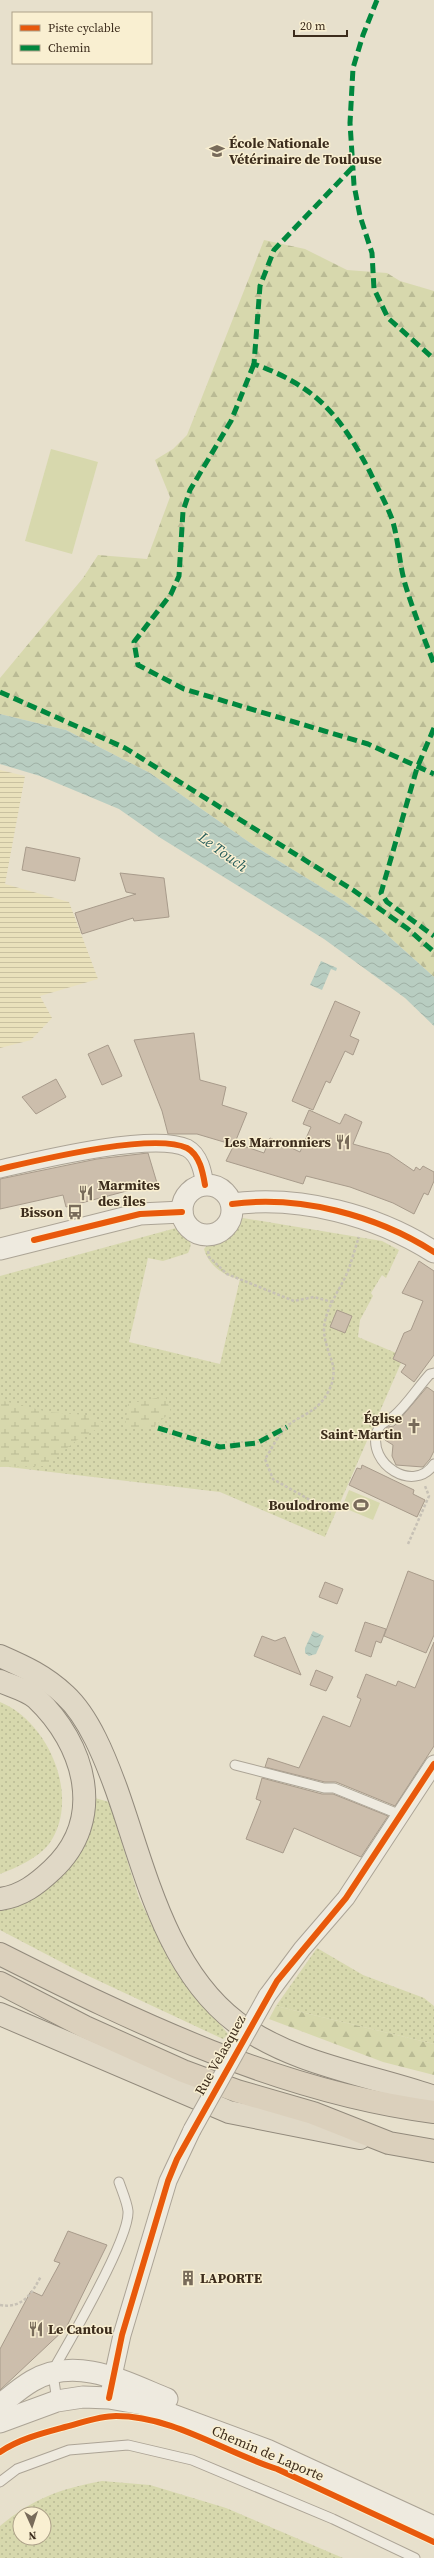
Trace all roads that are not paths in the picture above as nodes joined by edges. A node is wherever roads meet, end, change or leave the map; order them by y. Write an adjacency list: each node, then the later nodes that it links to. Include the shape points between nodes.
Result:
1 (0, 1169): 2 (street, via 73,1152 173,1144 188,1149 197,1157)
2 (205, 1185): 3 (street, via 222,1190); 4 (street, via 188,1194)
3 (232, 1204): 4 (street, via 228,1225 209,1235 192,1230 185,1222); 6 (street, via 271,1200 365,1219 394,1230)
4 (182, 1212): 5 (street, via 140,1214)
5 (0, 1249)
6 (434, 1252)
7 (434, 1373): 8 (lane, via 430,1374 394,1416 381,1424 375,1439 379,1458 394,1473 415,1476 431,1469)
8 (434, 1464)
9 (0, 1656): 18 (highway, via 41,1674 67,1696 86,1723 104,1754 162,1919 190,1971 210,1997 235,2022 268,2042 339,2071)
10 (0, 1681): 14 (highway, via 34,1697 61,1726 84,1779 83,1808 78,1834 64,1858 32,1888)
11 (434, 1764): 13 (street, Rue Velasquez)
12 (235, 1765): 13 (lane, via 324,1788 334,1788)
13 (400, 1815): 24 (street, Rue Velasquez, bridge, via 346,1898 302,1949 267,1996 192,2130 168,2181)
14 (0, 1899)
15 (0, 1954): 19 (highway, via 102,2005 178,2039 249,2065 325,2089 408,2109)
16 (0, 1983): 20 (highway, via 85,2027 183,2071 237,2091 313,2113)
17 (0, 2014): 20 (highway, via 229,2112)
18 (434, 2097)
19 (434, 2112)
20 (389, 2143): 21 (highway)
21 (434, 2151)
22 (119, 2182): 23 (lane, via 128,2211 126,2223 114,2255)
23 (53, 2374): 24 (street, via 82,2370); 26 (lane); 27 (street, via 33,2381)
24 (112, 2377): 25 (street, Rue Velasquez); 29 (street, Chemin de Laporte, via 221,2422)
25 (109, 2398): 26 (street, via 83,2397); 29 (street, Chemin de Laporte, via 143,2404)
26 (57, 2401): 28 (street)
27 (0, 2406)
28 (0, 2422)
29 (267, 2450): 31 (street, Chemin de Laporte)
30 (0, 2482): 32 (lane, via 17,2469 69,2450 128,2445 192,2460 333,2519)
31 (434, 2527)
32 (415, 2558)

